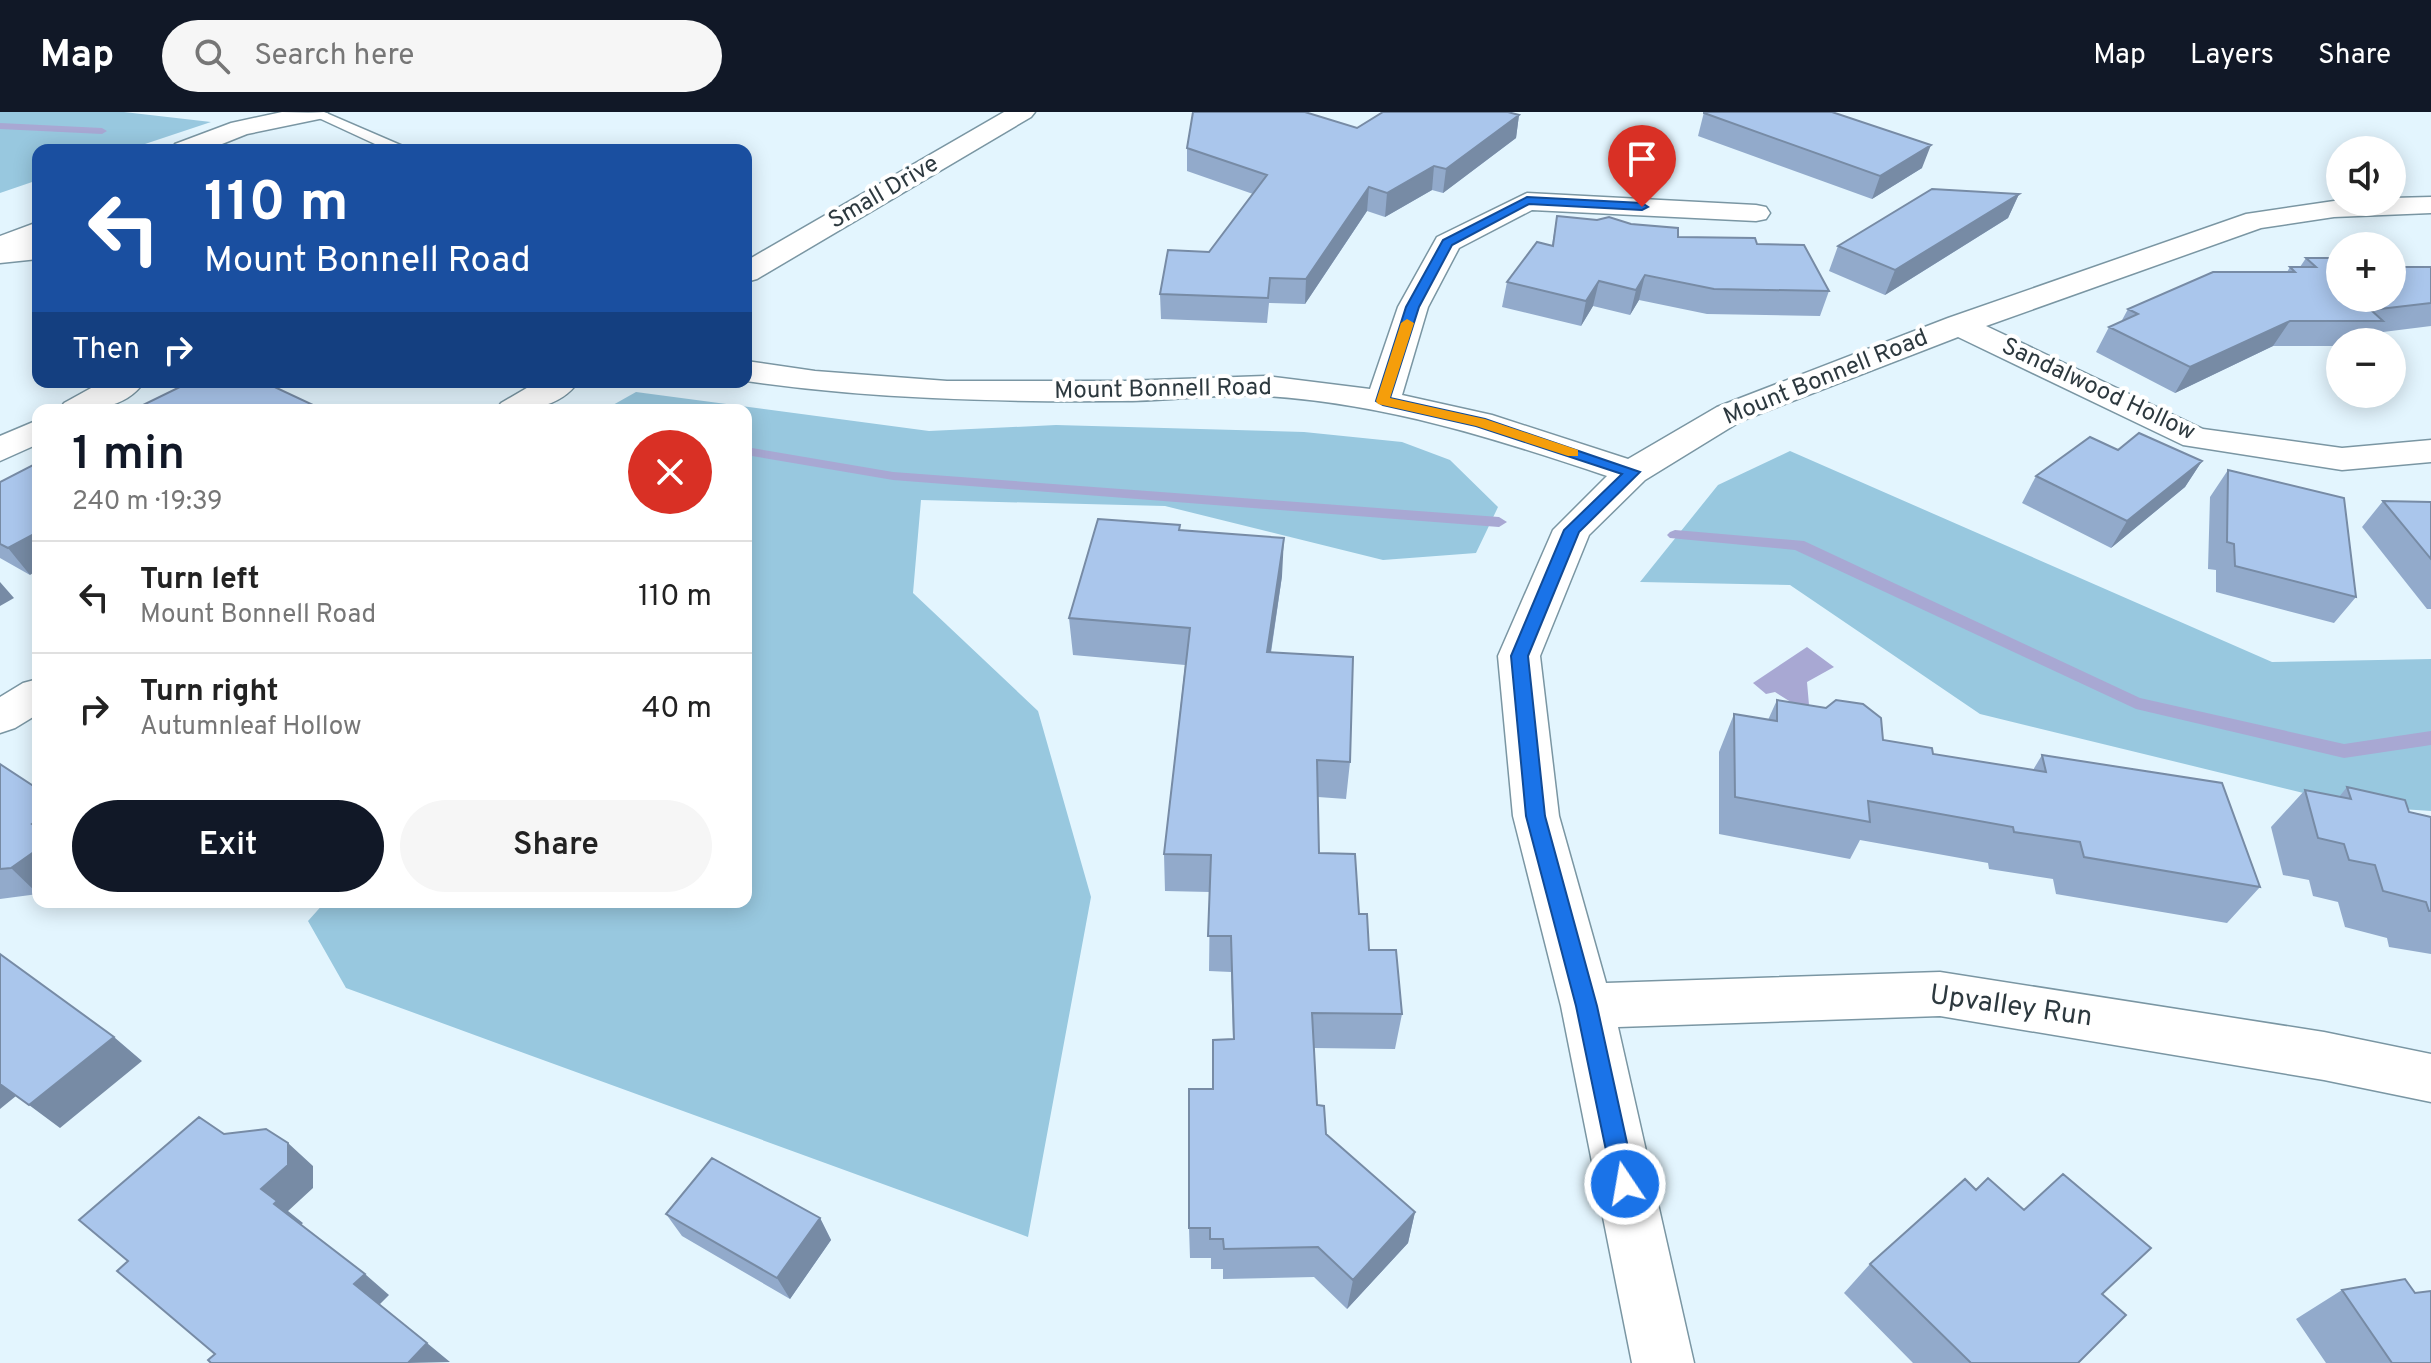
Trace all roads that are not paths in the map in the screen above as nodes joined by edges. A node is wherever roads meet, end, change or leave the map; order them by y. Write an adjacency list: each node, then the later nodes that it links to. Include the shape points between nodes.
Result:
1 (316, 112): 3 (street, via 240,128); 4 (street); 5 (lane)
2 (1022, 112): 14 (street, Small Drive)
3 (199, 144)
4 (255, 144)
5 (387, 144)
6 (2431, 205): 15 (street, Mount Bonnell Road, via 2334,209 2256,220)
7 (32, 209): 9 (street)
8 (1756, 213): 19 (street, via 1527,201 1447,243 1413,307)
9 (0, 222)
10 (32, 233): 11 (street)
11 (0, 246)
12 (32, 251): 13 (street)
13 (0, 254)
14 (752, 270)
15 (1959, 325): 24 (street, Sandalwood Hollow, via 2195,438 2342,459); 25 (street, Mount Bonnell Road, via 1729,414)
16 (752, 372): 19 (street, Mount Bonnell Road, via 947,391 1265,386)
17 (116, 388): 20 (street)
18 (551, 388): 21 (street)
19 (1383, 401): 25 (street, Mount Bonnell Road, via 1480,422)
20 (87, 404)
21 (523, 404)
22 (32, 433): 23 (street)
23 (0, 450)
24 (2431, 451)
25 (1632, 472): 28 (street, via 1572,530 1519,656 1536,816)
26 (32, 698): 27 (street)
27 (0, 717)
28 (1587, 1006): 29 (street, Upvalley Run, via 1940,994); 30 (street)
29 (2431, 1078)
30 (1663, 1363)

